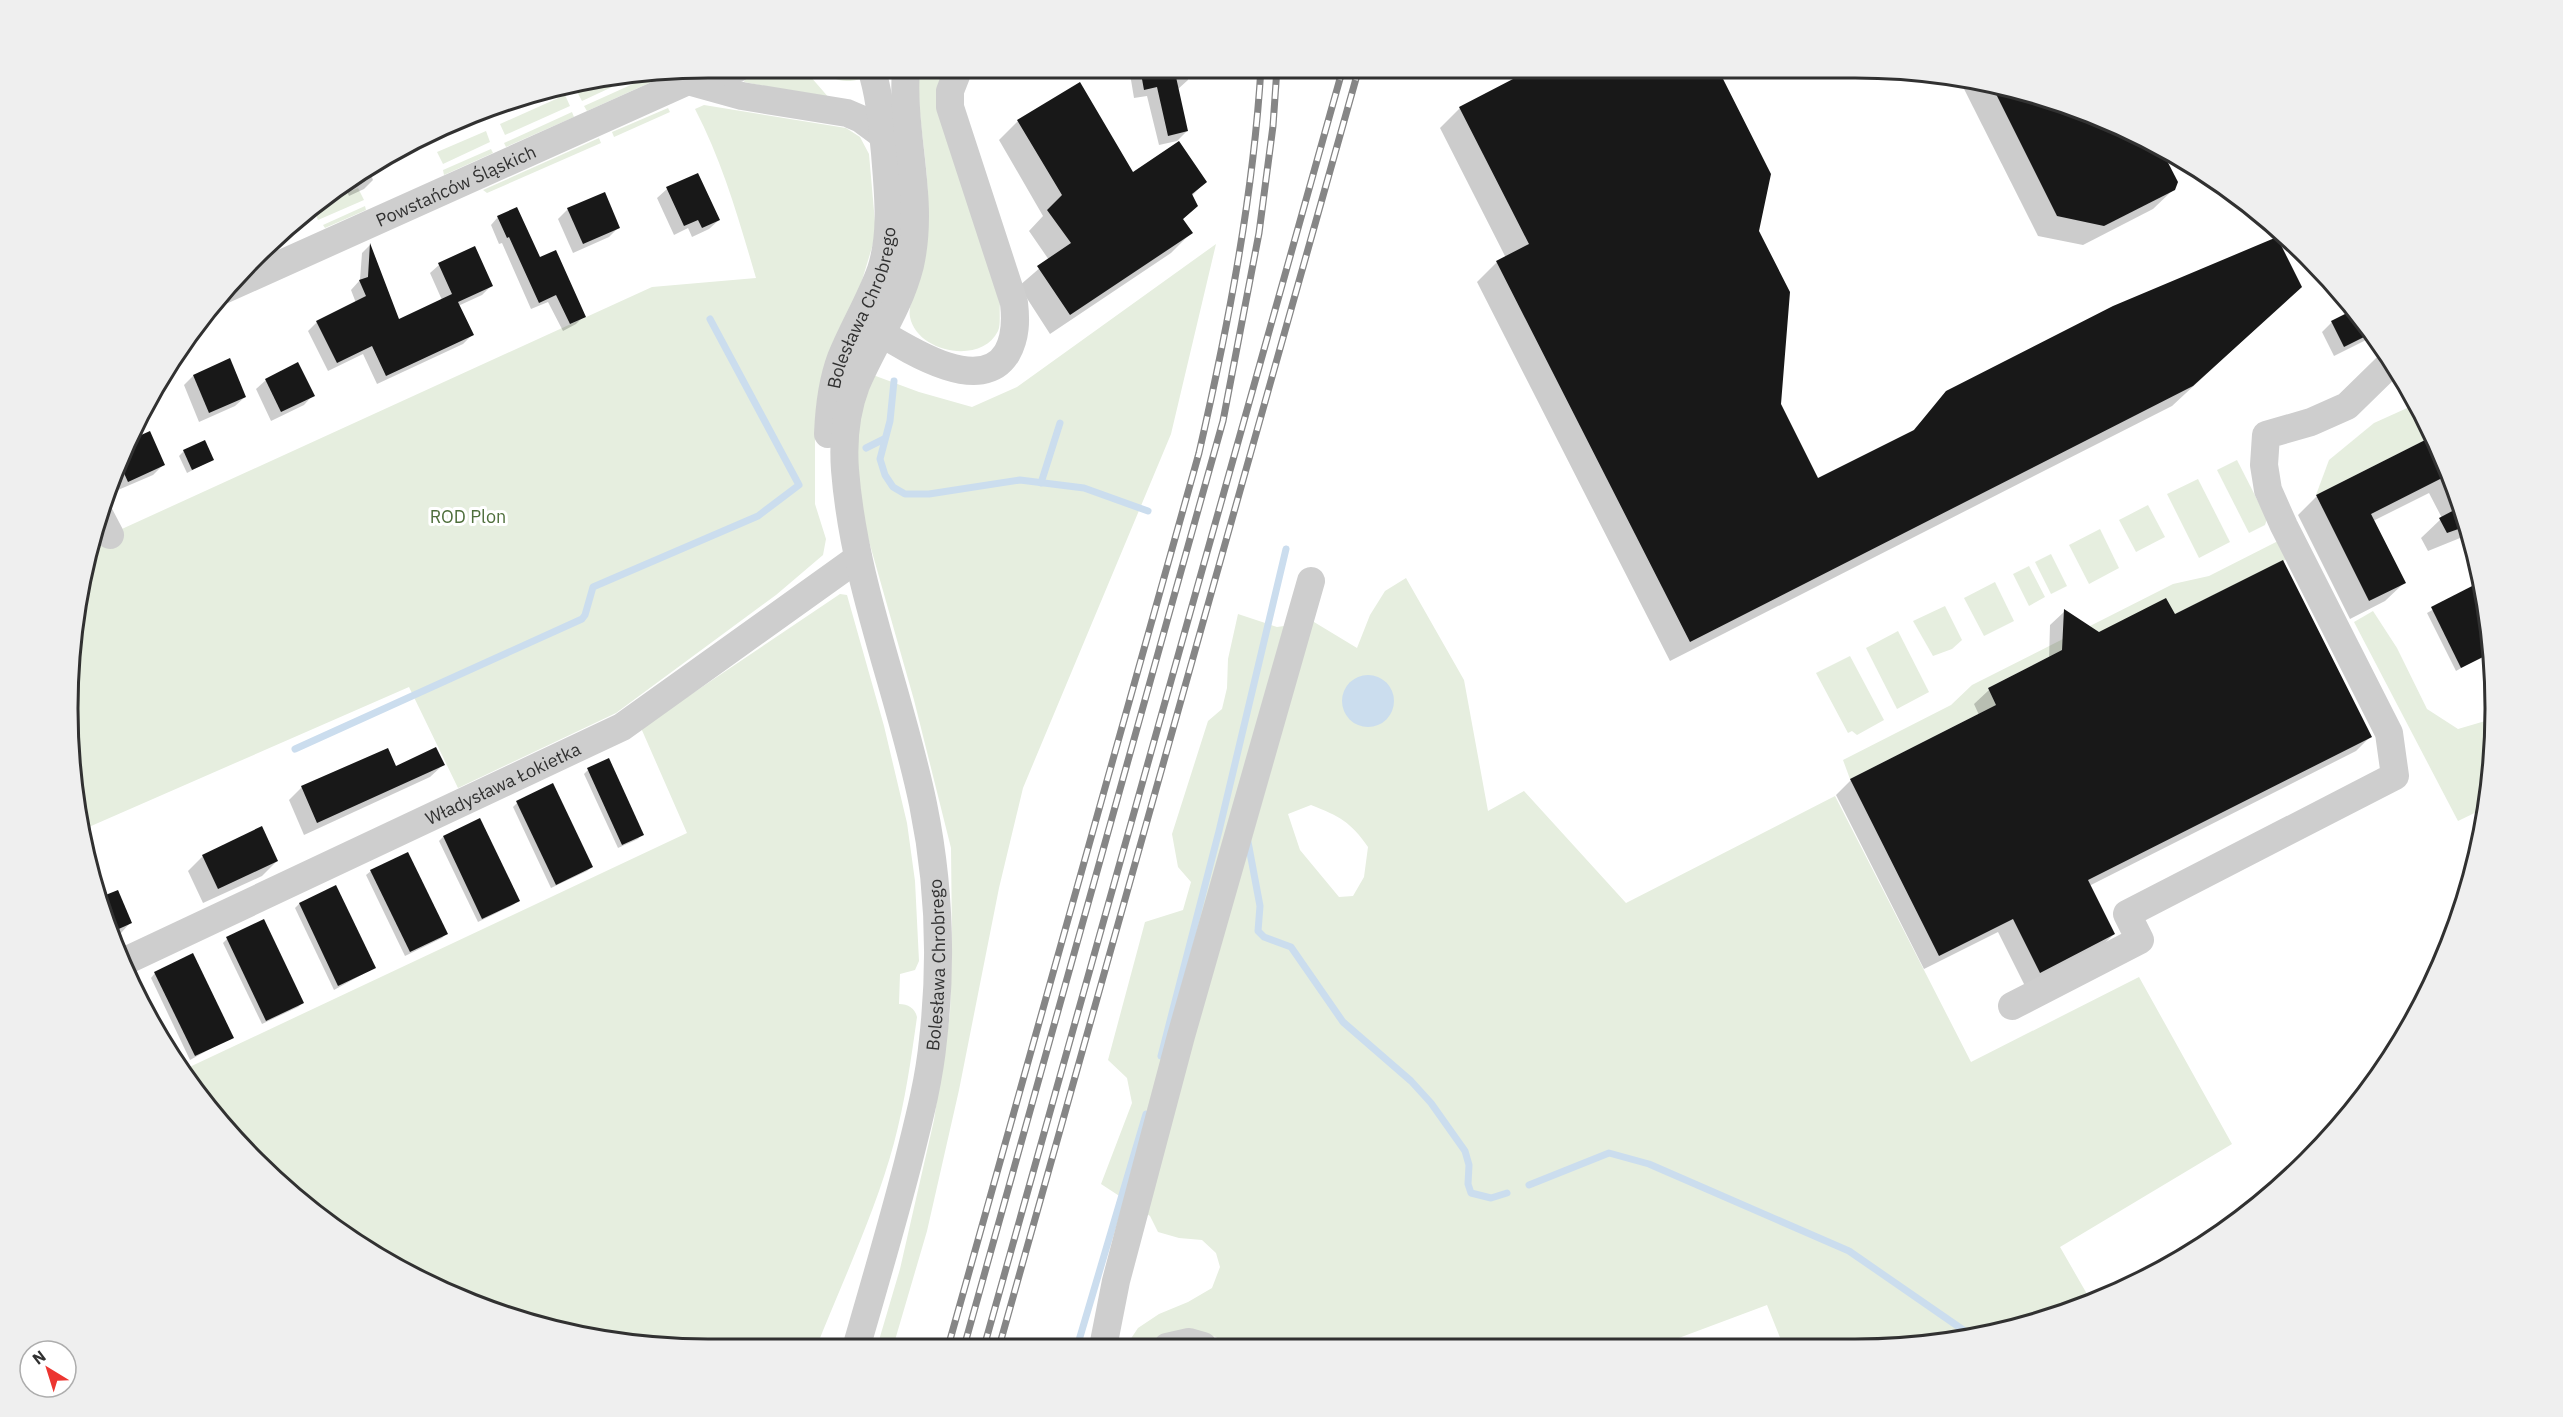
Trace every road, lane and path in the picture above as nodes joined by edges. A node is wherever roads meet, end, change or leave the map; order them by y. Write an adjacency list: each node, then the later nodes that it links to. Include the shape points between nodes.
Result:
1 (705, 78): 6 (street, via 742,96 847,113 861,118)
2 (874, 78): 6 (street, Bolesława Chrobrego)
3 (907, 78): 8 (street, Bolesława Chrobrego, via 916,227 904,286)
4 (955, 78): 8 (street, via 950,107 1014,303 1013,339 1005,356 994,365 966,370 933,362)
5 (682, 79): 7 (street, Powstańców Śląskich)
6 (884, 136): 8 (street, Bolesława Chrobrego, via 888,245)
7 (248, 278)
8 (870, 327): 10 (street, Bolesława Chrobrego, via 841,359 834,382 828,451 835,507)
9 (2386, 368): 13 (street, via 2347,406 2266,435 2264,465 2268,490 2284,526 2389,733 2395,776 2127,914 2140,940)
10 (856, 552): 12 (street, Władysława Łokietka, via 622,727); 14 (street, Bolesława Chrobrego, via 922,802 936,896 938,959 933,1041 923,1099)
11 (1311, 581): 15 (street, via 1181,1036 1116,1281)
12 (130, 959)
13 (2012, 1006)
14 (859, 1339)
15 (1105, 1339)

